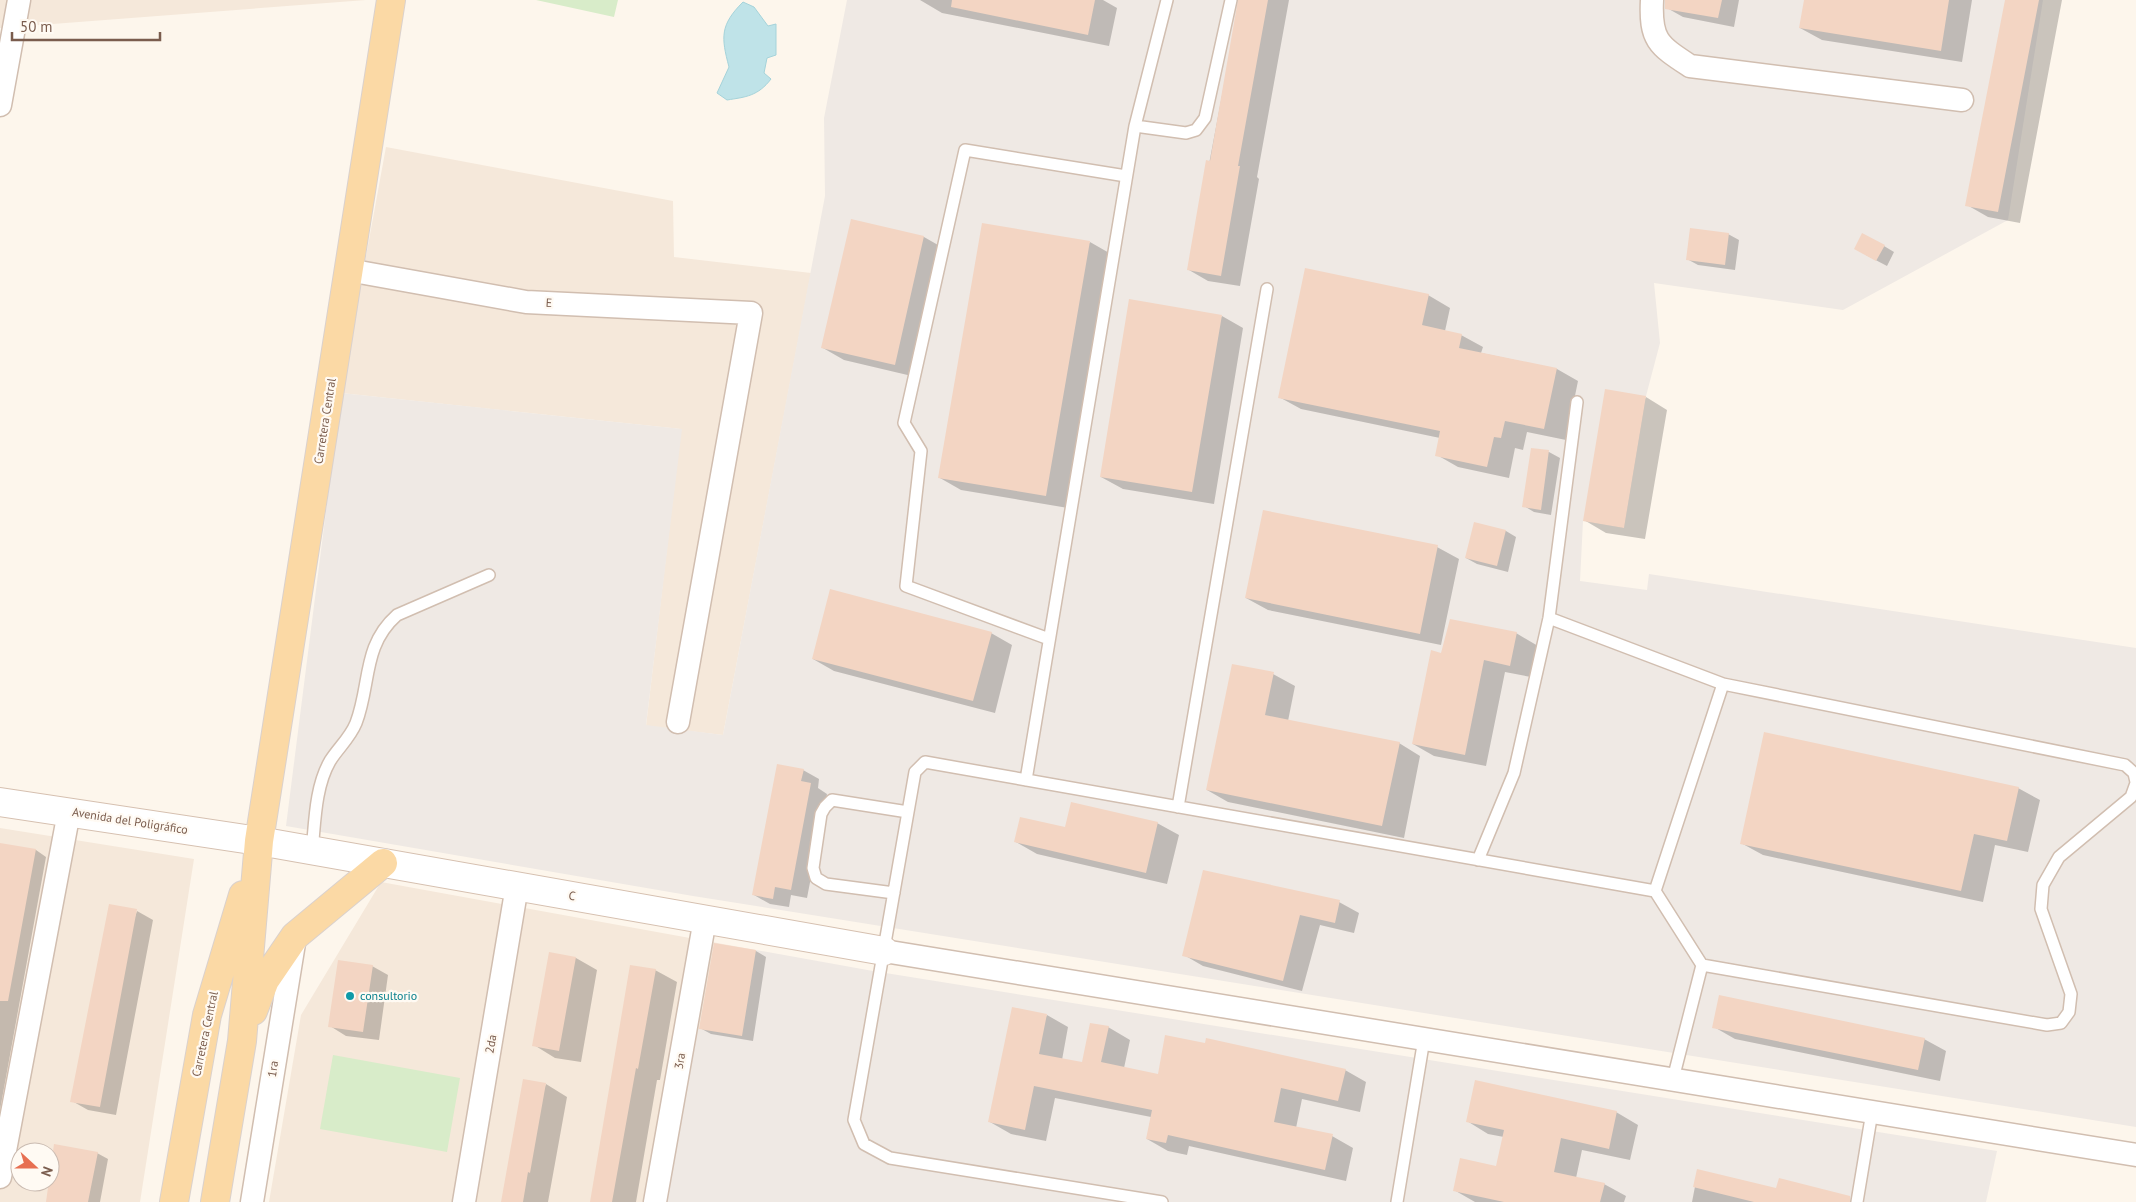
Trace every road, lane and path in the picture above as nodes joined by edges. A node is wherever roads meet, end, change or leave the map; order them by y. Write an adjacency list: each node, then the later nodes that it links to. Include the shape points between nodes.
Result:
1 (20, 0): 7 (street)
2 (390, 0): 10 (main road, Carretera Central)
3 (1167, 0): 8 (lane)
4 (1231, 0): 8 (lane, via 1205,118 1196,130 1186,133)
5 (1652, 0): 6 (street, via 1652,19 1658,42 1690,66)
6 (1962, 100)
7 (0, 105)
8 (1135, 126): 9 (lane)
9 (1126, 176): 15 (lane); 15 (lane, via 965,150 904,423 921,451 906,586)
10 (348, 270): 17 (street, E, via 526,302 751,313); 24 (main road, Carretera Central)
11 (1268, 289): 21 (lane)
12 (1577, 402): 14 (lane)
13 (489, 575): 25 (lane, via 396,615 384,626 375,641 355,724 330,762 319,791)
14 (1549, 618): 16 (lane); 26 (lane, via 1514,773)
15 (1049, 639): 18 (lane)
16 (1723, 684): 19 (lane, via 2125,765 2134,773); 29 (lane)
17 (678, 722)
18 (1026, 780): 21 (lane); 23 (lane, via 925,762 915,772)
19 (2136, 782): 34 (lane, via 2131,797 2059,857 2043,885 2041,909 2071,994 2069,1012 2061,1023 2047,1025)
20 (0, 802): 22 (street, Avenida del Poligráfico)
21 (1178, 807): 26 (lane)
22 (69, 812): 24 (street, Avenida del Poligráfico); 40 (street)
23 (908, 812): 30 (lane); 30 (lane, via 832,800 821,814 813,868 816,878 826,884)
24 (259, 841): 25 (street, C); 36 (main road, Carretera Central); 41 (main road, Carretera Central, via 207,1015)
25 (312, 851): 27 (street, C)
26 (1478, 860): 29 (lane)
27 (383, 863): 28 (street, C); 32 (main road)
28 (517, 886): 31 (street, C); 44 (street, 2da)
29 (1655, 891): 34 (lane)
30 (894, 894): 33 (lane)
31 (705, 919): 33 (street, C); 45 (street, 3ra)
32 (295, 936): 36 (main road, via 266,980); 43 (street, 1ra)
33 (884, 951): 35 (street); 46 (lane, via 854,1120 864,1144 890,1158)
34 (1702, 965): 37 (lane)
35 (1424, 1039): 37 (street); 47 (lane)
36 (242, 1041): 42 (main road, Carretera Central)
37 (1673, 1079): 38 (street)
38 (1872, 1112): 39 (street); 48 (lane)
39 (2136, 1155)
40 (0, 1177)
41 (174, 1202)
42 (216, 1202)
43 (252, 1202)
44 (464, 1202)
45 (655, 1202)
46 (1162, 1202)
47 (1397, 1202)
48 (1857, 1202)

